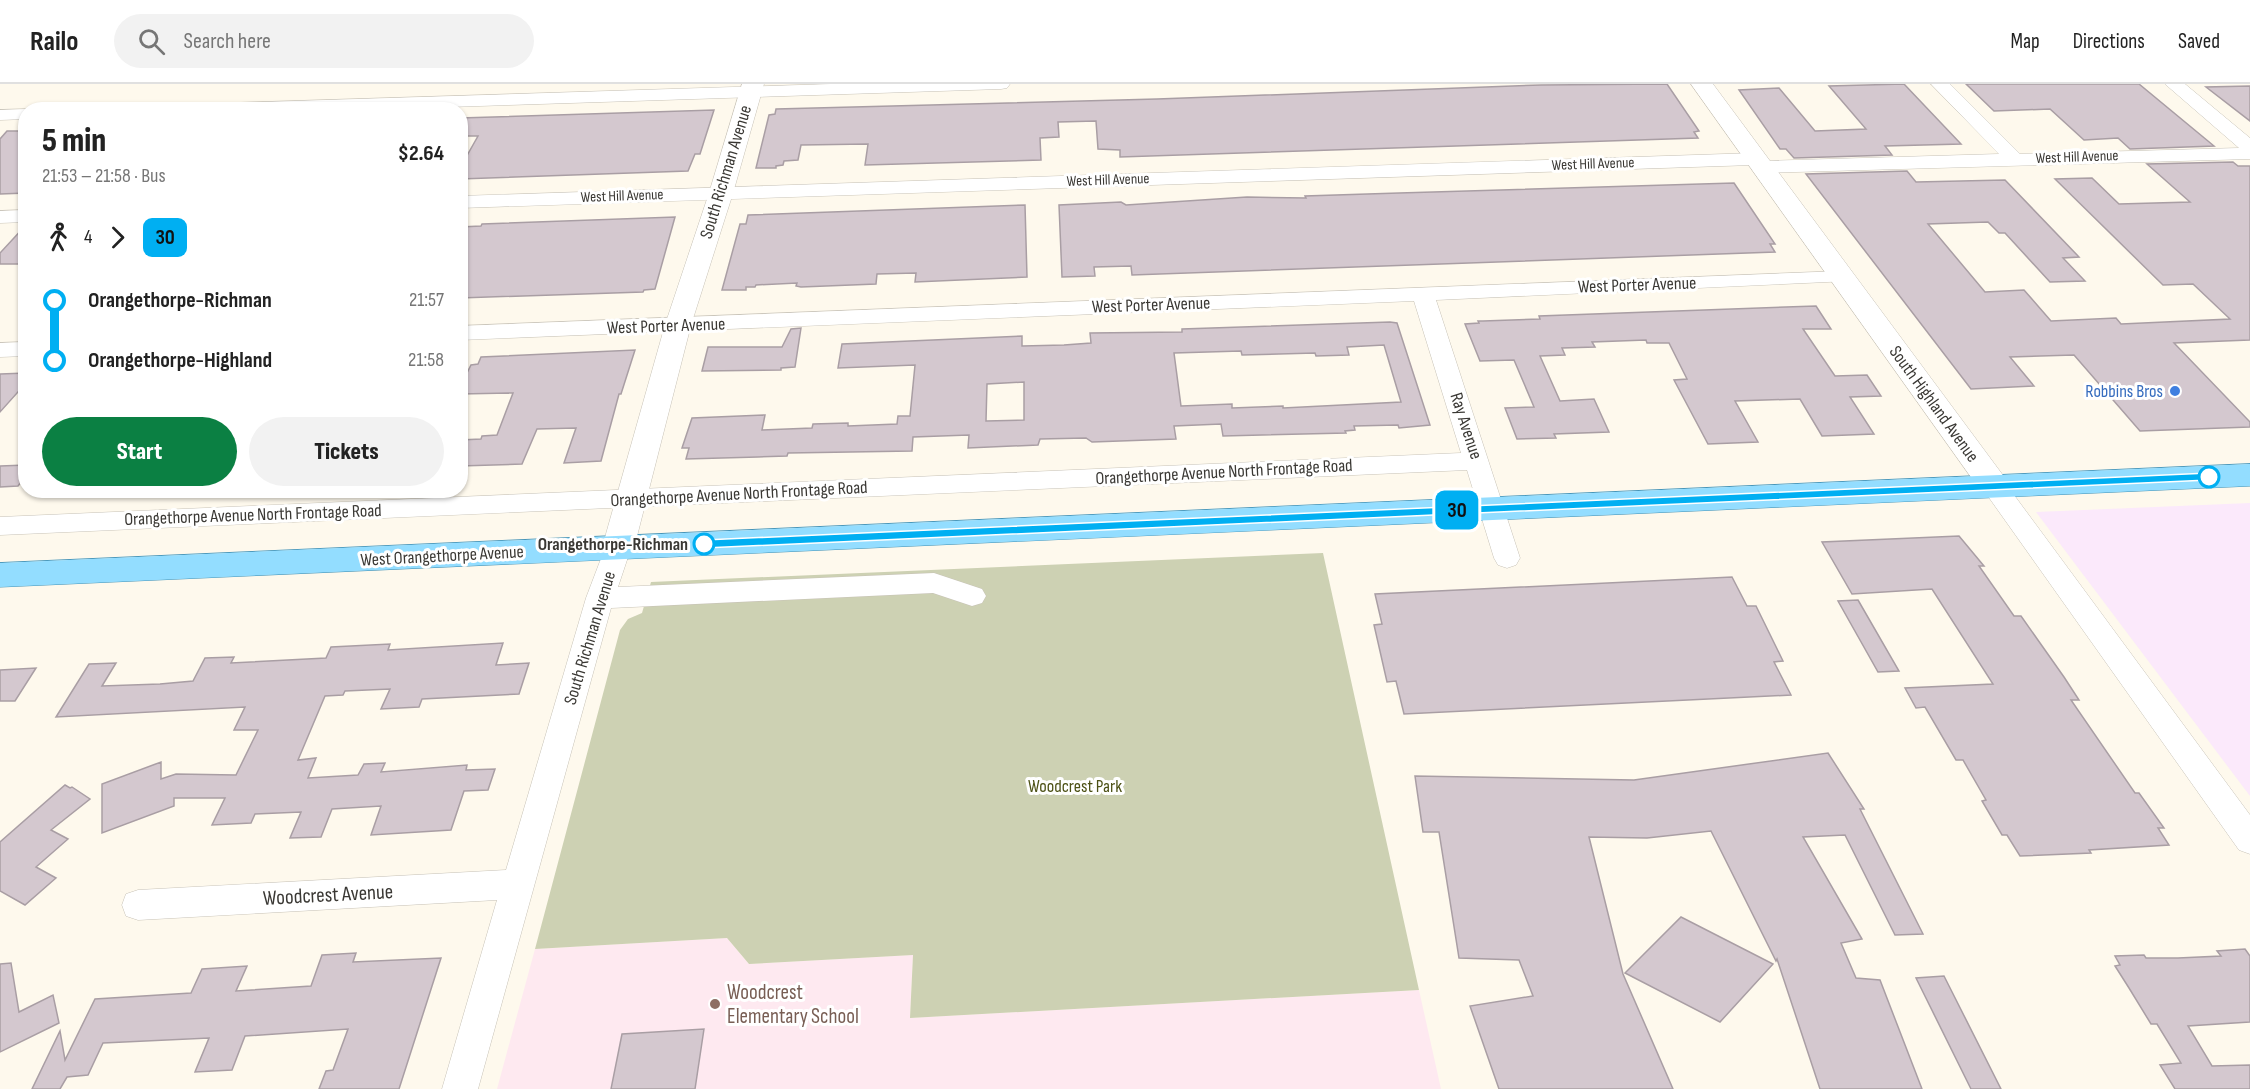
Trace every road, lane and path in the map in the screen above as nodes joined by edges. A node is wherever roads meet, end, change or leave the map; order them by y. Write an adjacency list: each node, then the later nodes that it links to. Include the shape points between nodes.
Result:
1 (1001, 84): 5 (street)
2 (1702, 84): 12 (street, South Highland Avenue)
3 (1940, 84): 11 (street)
4 (2174, 84): 9 (street)
5 (752, 88): 6 (street); 13 (street, South Richman Avenue)
6 (380, 102)
7 (18, 114): 8 (street)
8 (0, 115)
9 (2250, 147)
10 (2250, 153): 11 (street, West Hill Avenue)
11 (2014, 159): 12 (street, West Hill Avenue)
12 (1758, 163): 13 (street, West Hill Avenue); 17 (street, South Highland Avenue)
13 (721, 193): 14 (street, West Hill Avenue); 19 (street, South Richman Avenue)
14 (468, 202)
15 (18, 216): 16 (street)
16 (0, 217)
17 (1842, 277): 18 (street, West Porter Avenue); 25 (street, South Highland Avenue)
18 (1423, 294): 19 (street, West Porter Avenue); 23 (street, Ray Avenue)
19 (678, 325): 20 (street, West Porter Avenue); 26 (street, South Richman Avenue)
20 (468, 333)
21 (18, 349): 22 (street)
22 (0, 350)
23 (1477, 461): 26 (street, Orangethorpe Avenue North Frontage Road); 27 (street, Ray Avenue)
24 (2250, 475): 25 (main road, West Orangethorpe Avenue)
25 (1994, 486): 27 (main road, West Orangethorpe Avenue); 34 (street, South Highland Avenue)
26 (633, 499): 28 (street, Orangethorpe Avenue North Frontage Road); 29 (street, South Richman Avenue)
27 (1491, 509): 29 (main road, West Orangethorpe Avenue); 30 (street, Ray Avenue)
28 (0, 526)
29 (618, 548): 31 (main road, West Orangethorpe Avenue); 33 (street, South Richman Avenue)
30 (1507, 558)
31 (0, 575)
32 (972, 596): 33 (street, via 934,583)
33 (600, 598): 35 (street, South Richman Avenue)
34 (2250, 840)
35 (519, 884): 36 (street, Woodcrest Avenue); 37 (street, South Richman Avenue)
36 (138, 905)
37 (460, 1089)

